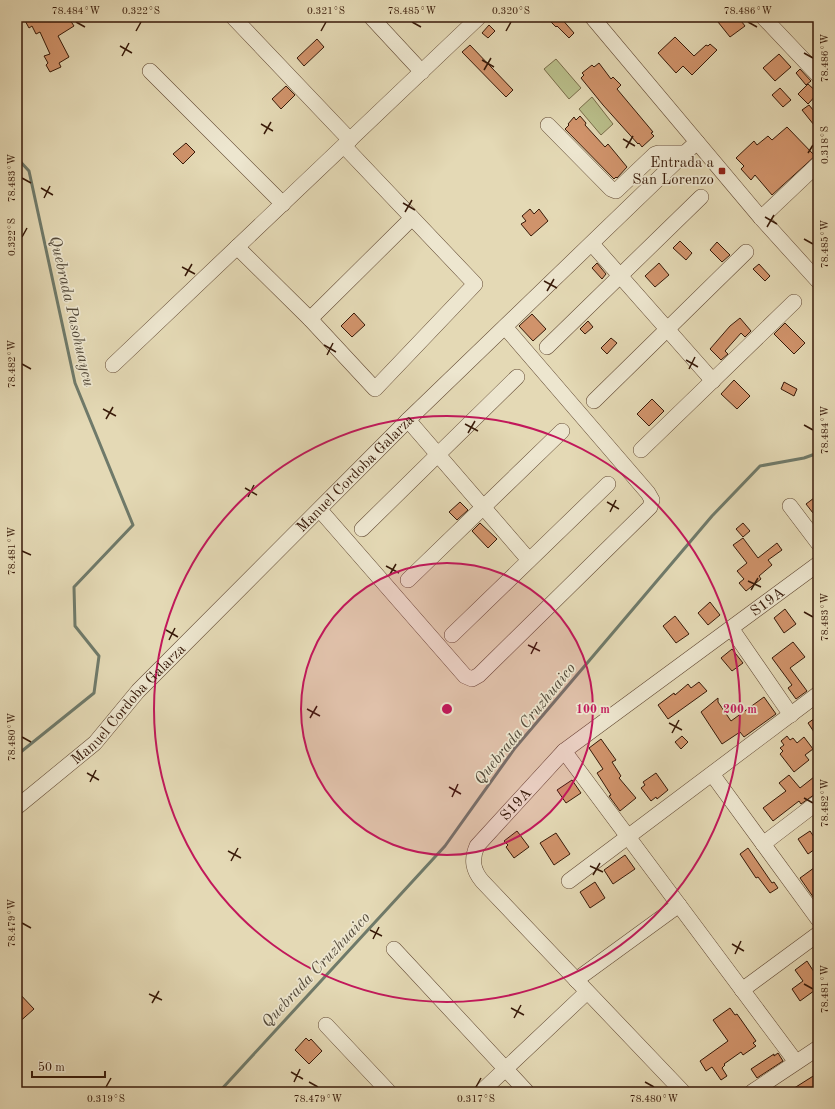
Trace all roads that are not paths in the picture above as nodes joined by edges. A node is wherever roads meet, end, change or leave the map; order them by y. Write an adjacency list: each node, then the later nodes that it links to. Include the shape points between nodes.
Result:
1 (233, 17): 11 (street)
2 (371, 17): 7 (street)
3 (479, 17): 7 (street)
4 (592, 17): 10 (street)
5 (763, 17): 8 (street)
6 (150, 71): 15 (street)
7 (422, 72): 11 (street)
8 (818, 75)
9 (548, 125): 12 (street, via 614,190 655,154)
10 (697, 142): 12 (street, Manuel Cordoba Galarza); 17 (street)
11 (347, 143): 15 (street); 16 (street)
12 (685, 152): 18 (street, Manuel Cordoba Galarza)
13 (818, 164): 17 (street)
14 (701, 197): 21 (street)
15 (283, 204): 19 (street)
16 (412, 218): 24 (street); 24 (street, via 475,284 374,389)
17 (761, 218): 22 (street)
18 (592, 244): 21 (street); 25 (street, Manuel Cordoba Galarza)
19 (238, 247): 24 (street); 28 (street)
20 (746, 252): 26 (street)
21 (620, 276): 26 (street); 27 (street)
22 (818, 281)
23 (794, 302): 30 (street)
24 (310, 319)
25 (505, 327): 32 (street, Manuel Cordoba Galarza); 39 (street, via 651,496 650,507 472,679 465,676)
26 (667, 329): 30 (street); 31 (street)
27 (547, 348)
28 (113, 365)
29 (517, 378): 35 (street)
30 (713, 381): 34 (street)
31 (594, 401)
32 (408, 420): 35 (street); 39 (street, Manuel Cordoba Galarza)
33 (562, 431): 38 (street)
34 (641, 450)
35 (438, 455): 38 (street); 40 (street)
36 (608, 484): 42 (street)
37 (790, 506): 41 (street)
38 (483, 507): 42 (street); 44 (street)
39 (320, 510): 52 (street, Manuel Cordoba Galarza, via 138,691 95,743)
40 (362, 529)
41 (818, 543)
42 (529, 560): 46 (street)
43 (818, 564): 45 (street, S19A)
44 (408, 580)
45 (731, 628): 48 (street); 49 (street, S19A)
46 (452, 635)
47 (818, 694): 48 (street)
48 (791, 714): 50 (street)
49 (564, 751): 53 (street); 60 (street, S19A, via 477,846 473,855 473,865 482,881)
50 (712, 774): 53 (street); 54 (street)
51 (818, 802): 54 (street)
52 (17, 807)
53 (628, 837): 55 (street); 56 (street)
54 (763, 844): 57 (street)
55 (568, 881)
56 (678, 905): 60 (street); 61 (street)
57 (818, 919)
58 (818, 934): 61 (street)
59 (394, 949): 66 (street)
60 (576, 980): 62 (street, S19A)
61 (742, 990): 65 (street)
62 (587, 992): 66 (street); 70 (street, S19A)
63 (326, 1025): 67 (street)
64 (818, 1048): 65 (street)
65 (796, 1062): 71 (street)
66 (505, 1070): 68 (street); 69 (street)
67 (390, 1092)
68 (481, 1092)
69 (527, 1092)
70 (683, 1092)
71 (752, 1092)

